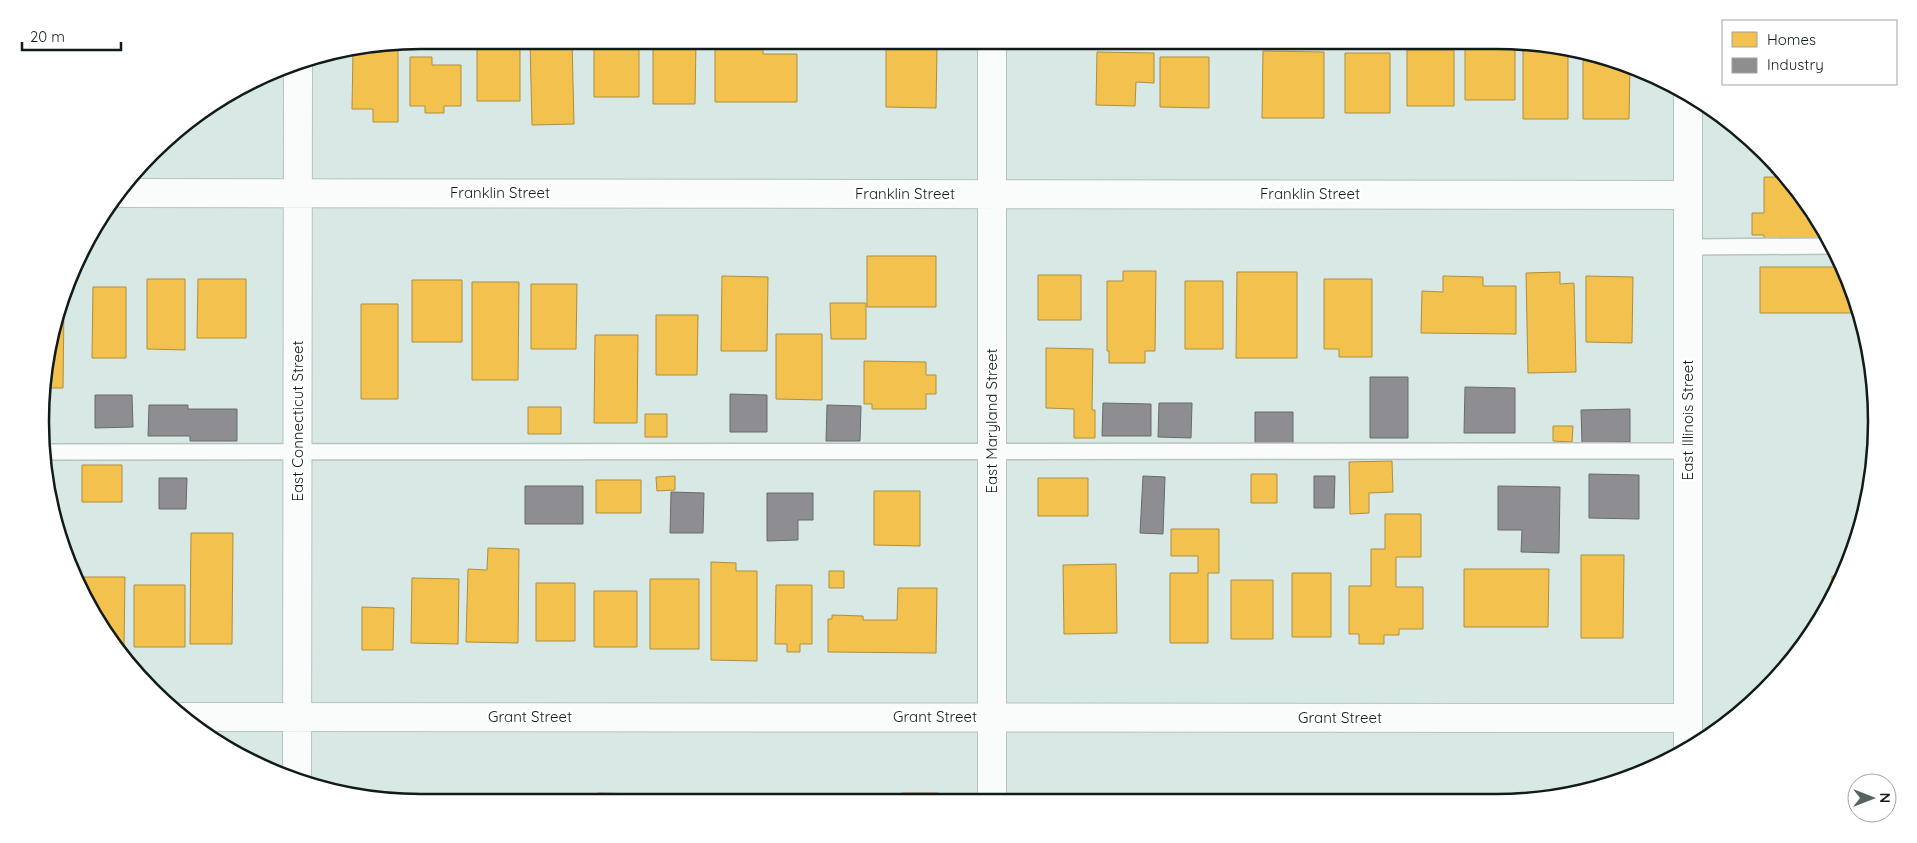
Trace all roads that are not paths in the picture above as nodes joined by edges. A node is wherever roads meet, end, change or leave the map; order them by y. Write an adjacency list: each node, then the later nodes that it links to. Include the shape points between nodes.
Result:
1 (992, 49): 6 (street, East Maryland Street)
2 (298, 70): 5 (street, East Connecticut Street)
3 (1688, 103): 7 (street, East Illinois Street)
4 (128, 193): 5 (street, Franklin Street)
5 (298, 193): 6 (street, Franklin Street); 12 (street, East Connecticut Street)
6 (992, 194): 7 (street, Franklin Street); 13 (street, East Maryland Street)
7 (1688, 195): 9 (street, East Illinois Street)
8 (1824, 246): 9 (lane)
9 (1688, 247): 10 (street, East Illinois Street)
10 (1688, 451): 13 (lane); 17 (street, East Illinois Street)
11 (50, 452): 12 (lane)
12 (297, 452): 13 (lane); 15 (street, East Connecticut Street)
13 (992, 452): 16 (street, East Maryland Street)
14 (195, 717): 15 (street, Grant Street)
15 (297, 717): 16 (street, Grant Street); 19 (street, East Connecticut Street)
16 (992, 717): 17 (street, Grant Street); 20 (street, East Maryland Street)
17 (1688, 718): 18 (street, East Illinois Street)
18 (1688, 740)
19 (297, 772)
20 (992, 794)

